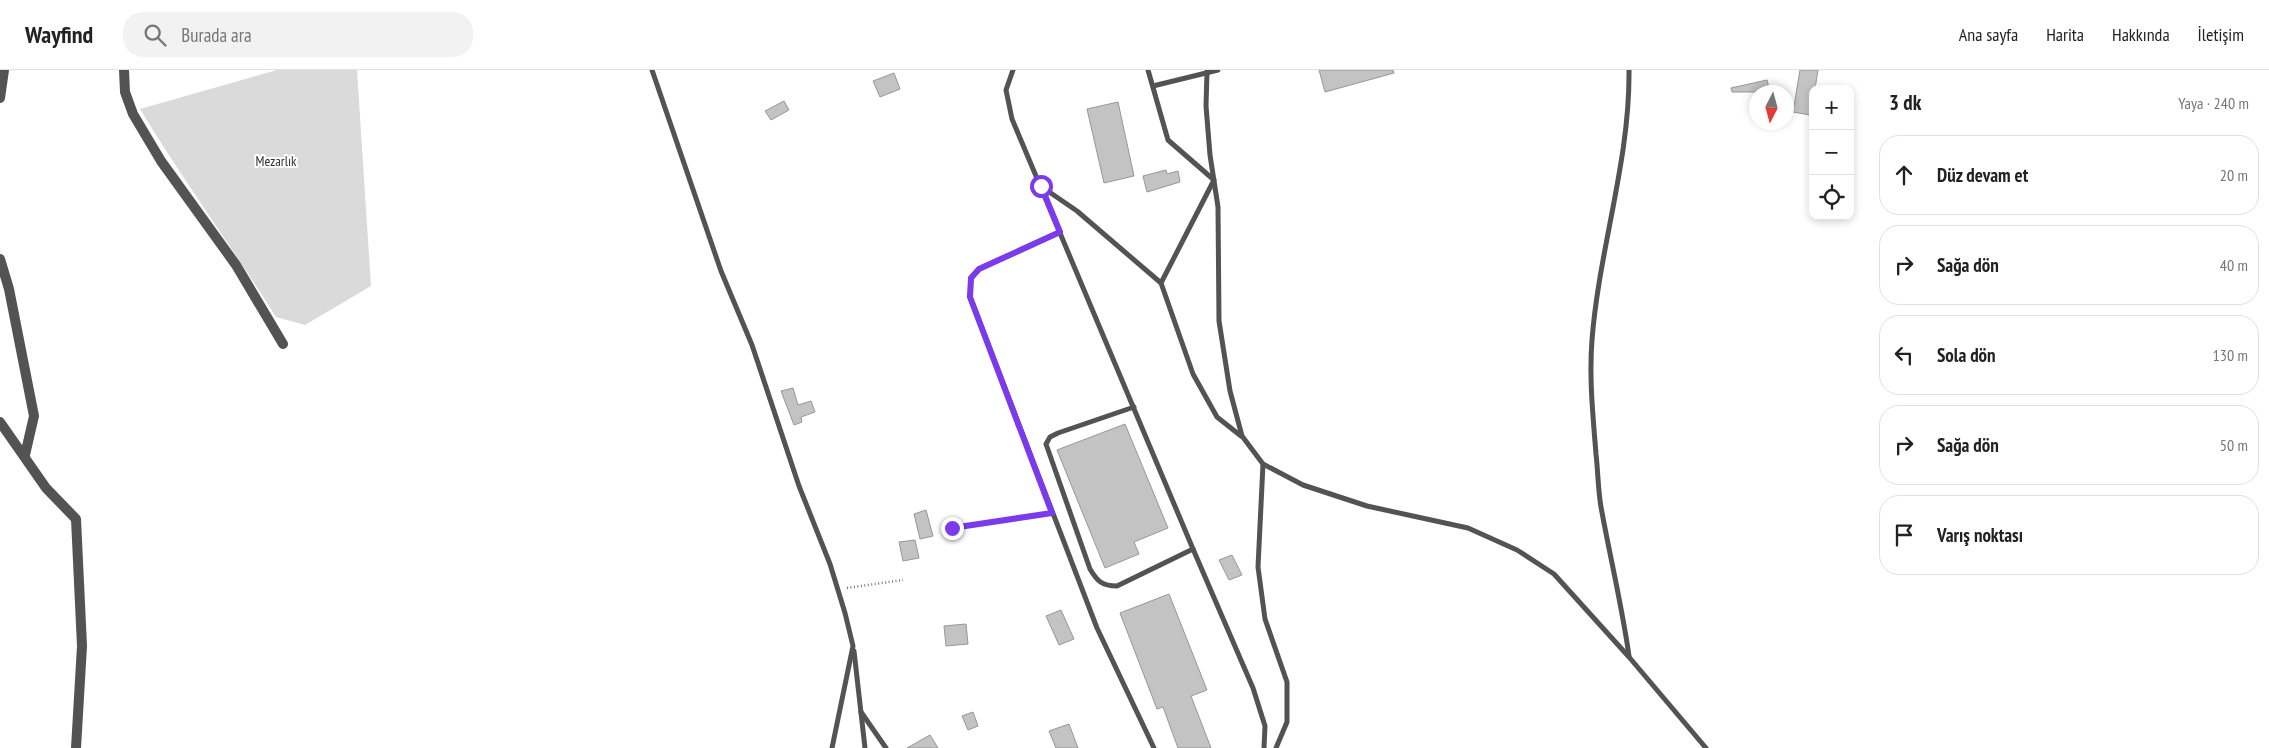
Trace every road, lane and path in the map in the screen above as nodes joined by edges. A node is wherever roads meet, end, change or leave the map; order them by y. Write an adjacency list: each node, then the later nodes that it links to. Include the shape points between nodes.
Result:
1 (4, 70): 10 (street)
2 (124, 70): 16 (street, via 125,92 133,114 161,161 236,265)
3 (652, 70): 26 (lane, via 721,271 752,345 799,486)
4 (1148, 70): 9 (lane)
5 (1218, 70): 8 (lane)
6 (1629, 70): 28 (lane, via 1627,124 1606,237 1592,340 1591,397 1601,505)
7 (1011, 71): 12 (lane, via 1006,90 1012,119)
8 (1207, 72): 9 (lane); 11 (lane, via 1206,106)
9 (1153, 86): 11 (lane, via 1168,140)
10 (0, 98)
11 (1214, 180): 15 (lane); 19 (lane, via 1218,207 1219,321 1230,391)
12 (1041, 186): 13 (lane); 15 (lane, via 1077,211)
13 (1060, 232): 17 (lane); 22 (lane, via 979,269 971,278 970,297)
14 (1, 265): 20 (street, via 9,289 34,416)
15 (1161, 283): 19 (lane, via 1193,374 1217,417)
16 (283, 344)
17 (1134, 407): 24 (lane); 24 (lane, via 1058,433 1046,444 1090,569 1097,581 1106,586 1117,586)
18 (0, 422): 20 (street)
19 (1242, 436): 21 (lane)
20 (25, 455): 30 (street, via 46,488 76,519 82,646)
21 (1263, 464): 28 (lane, via 1303,484 1367,506 1468,528 1517,550 1554,574); 36 (lane, via 1258,566 1265,619 1287,682 1287,722)
22 (1052, 513): 23 (path); 34 (lane, via 1097,628)
23 (952, 528)
24 (1192, 549): 35 (lane, via 1253,688 1265,726)
25 (903, 580): 26 (path)
26 (838, 589): 27 (lane)
27 (853, 646): 29 (lane); 31 (lane)
28 (1629, 656): 37 (lane)
29 (860, 711): 32 (lane); 33 (lane)
30 (76, 748)
31 (832, 748)
32 (865, 748)
33 (886, 748)
34 (1154, 748)
35 (1264, 748)
36 (1276, 748)
37 (1706, 748)

